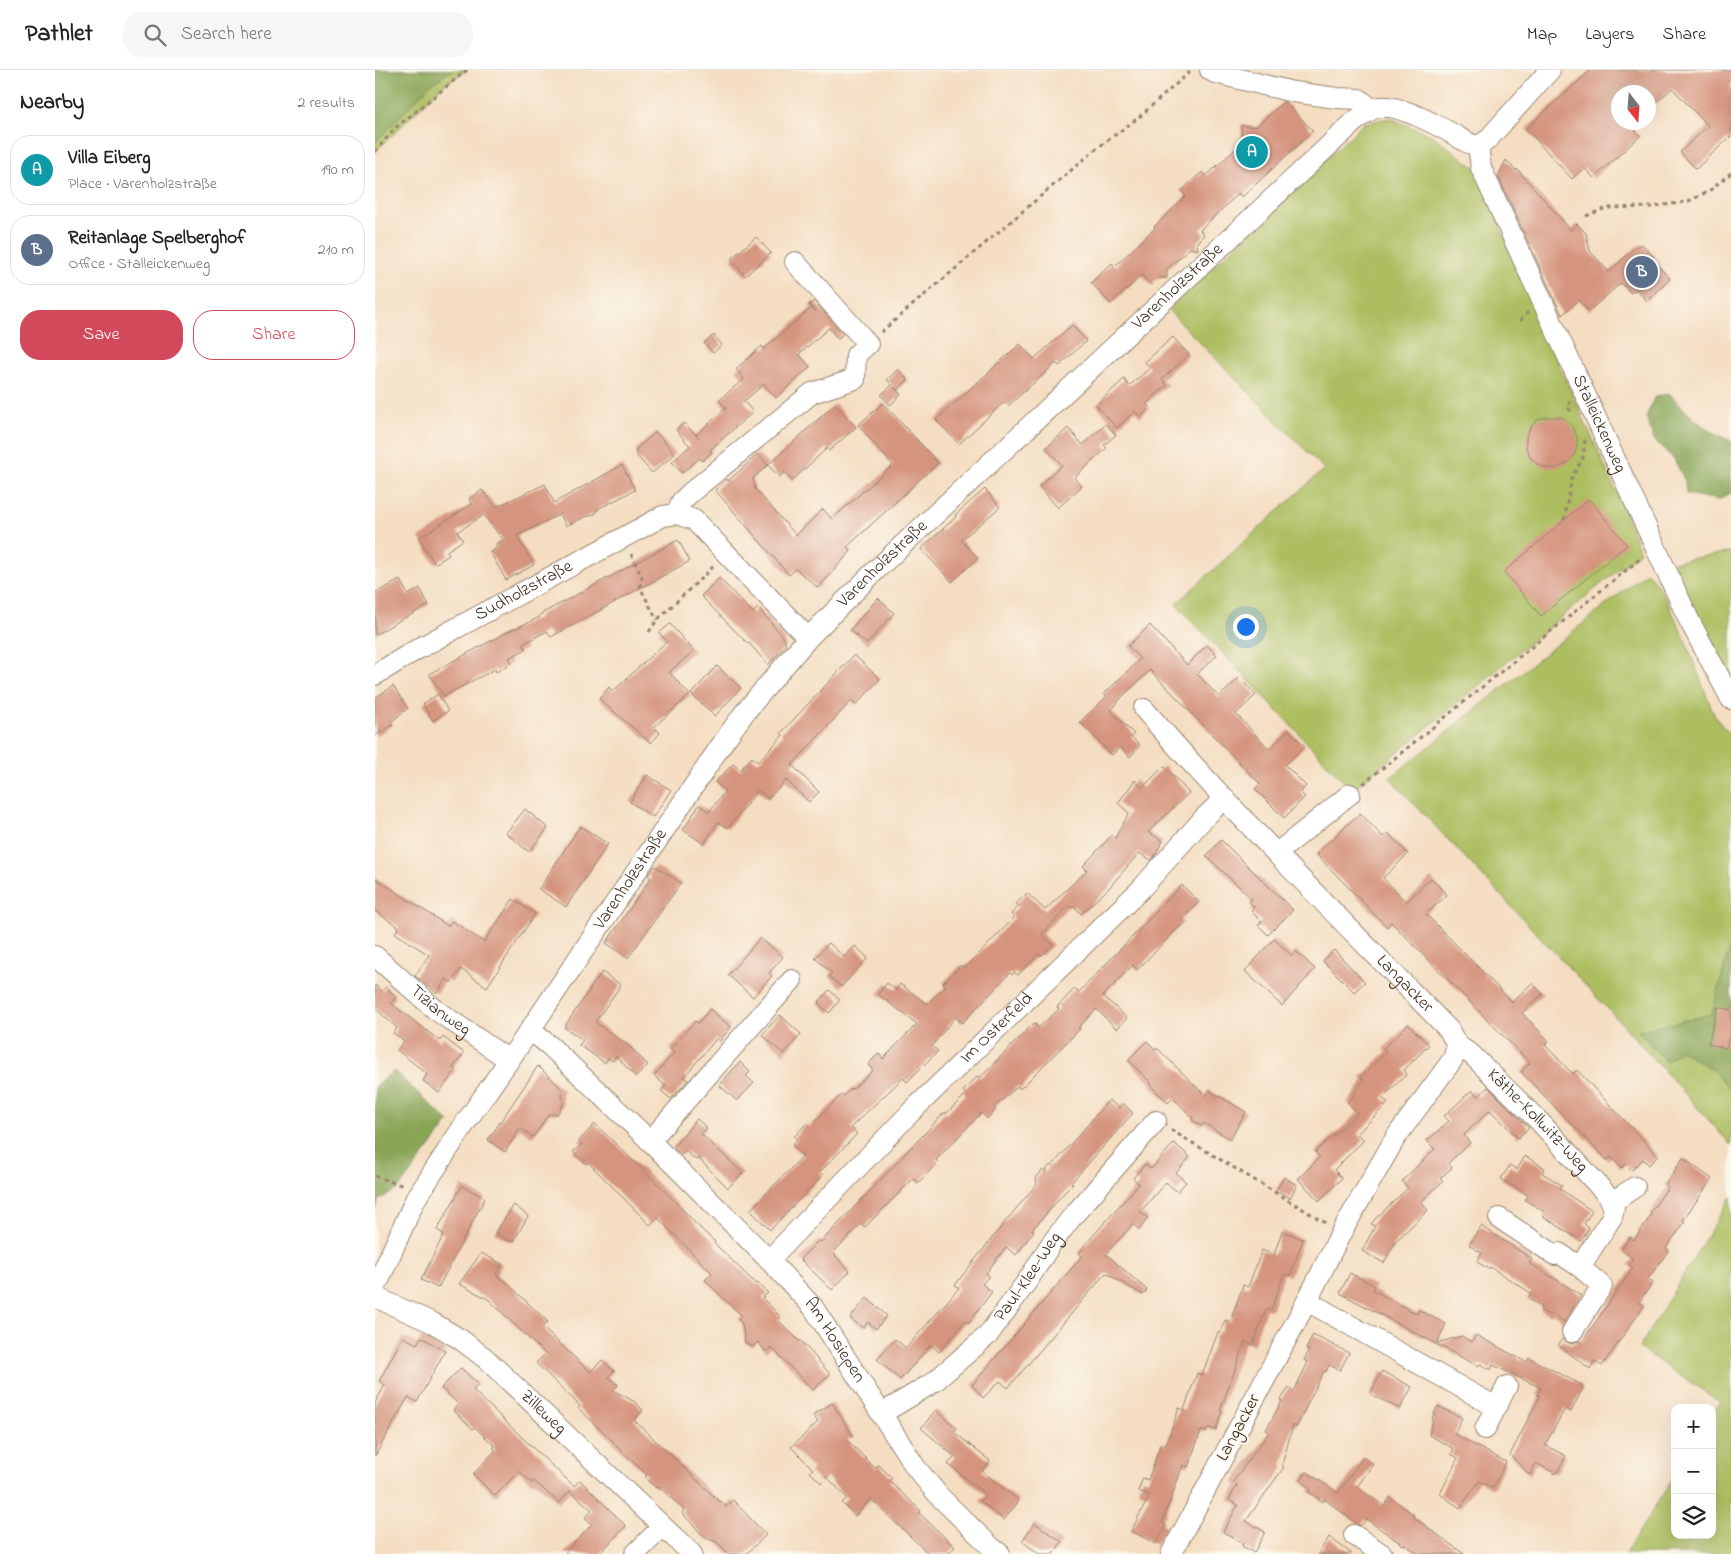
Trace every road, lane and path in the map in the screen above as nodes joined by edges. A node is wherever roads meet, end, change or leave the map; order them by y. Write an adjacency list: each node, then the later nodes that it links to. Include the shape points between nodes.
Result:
1 (467, 70): 7 (path, via 394,129)
2 (1192, 70): 11 (path)
3 (1210, 70): 5 (street, via 1293,92 1359,99)
4 (1550, 70): 6 (street, via 1490,137)
5 (1372, 109): 6 (street, via 1391,107); 22 (street, Varenholzstraße, via 1354,122 1171,292)
6 (1478, 145): 12 (street, Stalleickenweg, via 1481,168)
7 (375, 152)
8 (1731, 173): 9 (path, via 1709,191 1687,202 1650,208 1606,208)
9 (1586, 216)
10 (795, 262): 11 (street)
11 (867, 344): 15 (street, via 856,355 855,380 812,393 690,493 681,502)
12 (1584, 392): 13 (path, via 1567,405); 18 (street, Stalleickenweg)
13 (1573, 416)
14 (1581, 432): 16 (path, via 1586,440 1583,458 1572,477)
15 (677, 514): 17 (street, Sudholzstraße, via 663,516); 19 (street, via 694,520)
16 (1564, 520)
17 (624, 537): 20 (path, via 641,577 640,586); 23 (street, Sudholzstraße)
18 (1657, 550): 24 (street, Stalleickenweg); 26 (path, via 1631,565)
19 (727, 554): 20 (path); 22 (street)
20 (657, 620): 21 (path)
21 (649, 632)
22 (808, 638): 31 (street, Varenholzstraße, via 726,738)
23 (375, 675)
24 (1731, 699)
25 (1144, 709): 27 (street, Langacker)
26 (1351, 794): 28 (street)
27 (1225, 798): 28 (street, Langacker); 42 (street, Im Osterfeld, via 1141,890 911,1112)
28 (1277, 853): 32 (street, Langacker, via 1449,1030)
29 (375, 956): 33 (street, Tizianweg, via 437,1011)
30 (792, 980): 35 (street)
31 (530, 1030): 33 (street, Varenholzstraße); 35 (street, Am Hosiepen)
32 (1457, 1045): 39 (street, Käthe-Kollwitz-Weg, via 1472,1055 1540,1122); 41 (street, Langacker, via 1453,1059 1396,1138)
33 (509, 1060): 38 (street, Varenholzstraße)
34 (1156, 1121): 41 (path); 50 (street, Paul-Klee-Weg, via 1061,1230 988,1335 934,1382)
35 (650, 1141): 42 (street, Am Hosiepen)
36 (375, 1176): 38 (path, via 403,1185)
37 (1635, 1187): 39 (street)
38 (415, 1200): 44 (street, Varenholzstraße)
39 (1612, 1202): 43 (street, via 1612,1216)
40 (1499, 1218): 43 (street, via 1527,1228 1555,1255 1559,1253)
41 (1341, 1233): 46 (street, Langacker)
42 (769, 1260): 50 (street, Am Hosiepen, via 813,1307)
43 (1580, 1267): 47 (street, via 1602,1286)
44 (375, 1289)
45 (375, 1298): 52 (street, Zilleweg, via 433,1323 485,1358)
46 (1307, 1301): 49 (street); 57 (street, Langacker)
47 (1572, 1332)
48 (1507, 1386): 49 (street)
49 (1496, 1407): 51 (street)
50 (881, 1414): 56 (street, Am Hosiepen, via 916,1468 940,1497)
51 (1485, 1429)
52 (662, 1527): 54 (street); 55 (street, Zilleweg)
53 (1354, 1535): 58 (street)
54 (635, 1554)
55 (692, 1554)
56 (1000, 1554)
57 (1171, 1554)
58 (1382, 1554)

